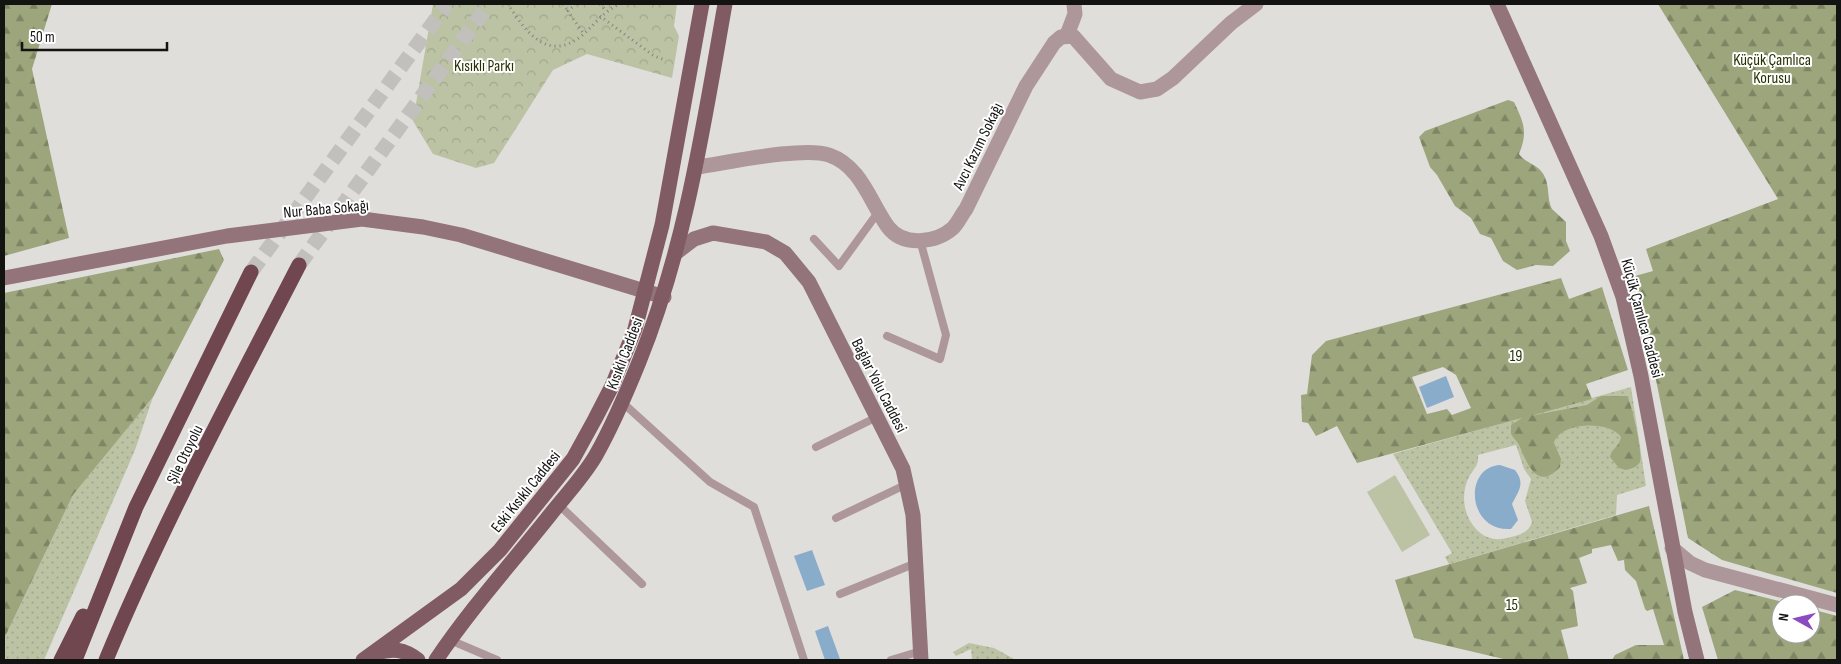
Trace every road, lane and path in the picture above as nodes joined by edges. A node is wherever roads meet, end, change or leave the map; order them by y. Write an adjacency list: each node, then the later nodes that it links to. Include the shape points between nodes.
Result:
1 (508, 4): 15 (path, via 535,40 548,45 575,41)
2 (563, 4): 13 (path)
3 (576, 4): 13 (path)
4 (600, 4): 12 (path)
5 (619, 4): 12 (path)
6 (693, 4): 17 (lane)
7 (702, 4): 17 (main road)
8 (725, 4): 19 (main road, Kısıklı Caddesi)
9 (1074, 4): 16 (street, via 1075,14)
10 (1256, 4): 16 (street, via 1157,90 1140,92 1111,79 1073,36)
11 (1497, 4): 37 (main road, Küçük Çamlıca Caddesi, via 1614,268 1641,376)
12 (606, 10): 14 (path)
13 (568, 11): 15 (path)
14 (600, 16): 15 (path); 18 (path, via 654,56)
15 (584, 32)
16 (1067, 35): 22 (street, Avcı Kazım Sokağı, via 1054,43 1026,86 966,209 954,227 936,238)
17 (697, 37): 27 (main road, via 662,225)
18 (666, 60)
19 (697, 167): 20 (street, via 800,152 828,155 851,168); 23 (main road, Kısıklı Caddesi)
20 (879, 211): 21 (lane, via 839,266); 22 (street, via 889,228 907,239)
21 (814, 239)
22 (920, 240): 29 (lane, via 946,335 940,359)
23 (677, 252): 28 (main road, Kısıklı Caddesi); 31 (main road, Bağlar Yolu Caddesi, via 694,240 713,233 766,242 785,253 809,282)
24 (299, 265): 48 (highway, Şile Otoyolu)
25 (251, 272): 35 (highway, Şile Otoyolu)
26 (4, 278): 27 (main road, Nur Baba Sokağı, via 227,236 362,218 461,235)
27 (645, 292): 28 (main road, Nur Baba Sokağı); 44 (main road, Eski Kısıklı Caddesi, via 612,386 573,460 500,550 461,589)
28 (664, 297): 30 (main road, Kısıklı Caddesi)
29 (887, 336)
30 (623, 403): 34 (main road, Kısıklı Caddesi, via 596,456); 51 (lane, via 710,482 754,507)
31 (877, 417): 32 (lane); 33 (main road, Bağlar Yolu Caddesi)
32 (816, 447)
33 (907, 484): 36 (lane); 38 (main road, Bağlar Yolu Caddesi)
34 (558, 504): 39 (lane); 42 (main road, Kısıklı Caddesi, via 469,612)
35 (136, 507): 46 (highway); 47 (highway, Şile Otoyolu)
36 (836, 518)
37 (1672, 548): 41 (street, via 1705,570); 53 (main road, Küçük Çamlıca Caddesi)
38 (916, 564): 40 (lane); 43 (main road, Bağlar Yolu Caddesi)
39 (642, 584)
40 (840, 594)
41 (1837, 605)
42 (450, 640): 49 (main road, Kısıklı Caddesi); 50 (lane)
43 (921, 656): 52 (lane)
44 (365, 658): 45 (main road, via 391,648 407,652)
45 (413, 659)
46 (61, 660)
47 (75, 660)
48 (106, 660)
49 (436, 660)
50 (497, 660)
51 (804, 660)
52 (891, 660)
53 (1697, 660)

